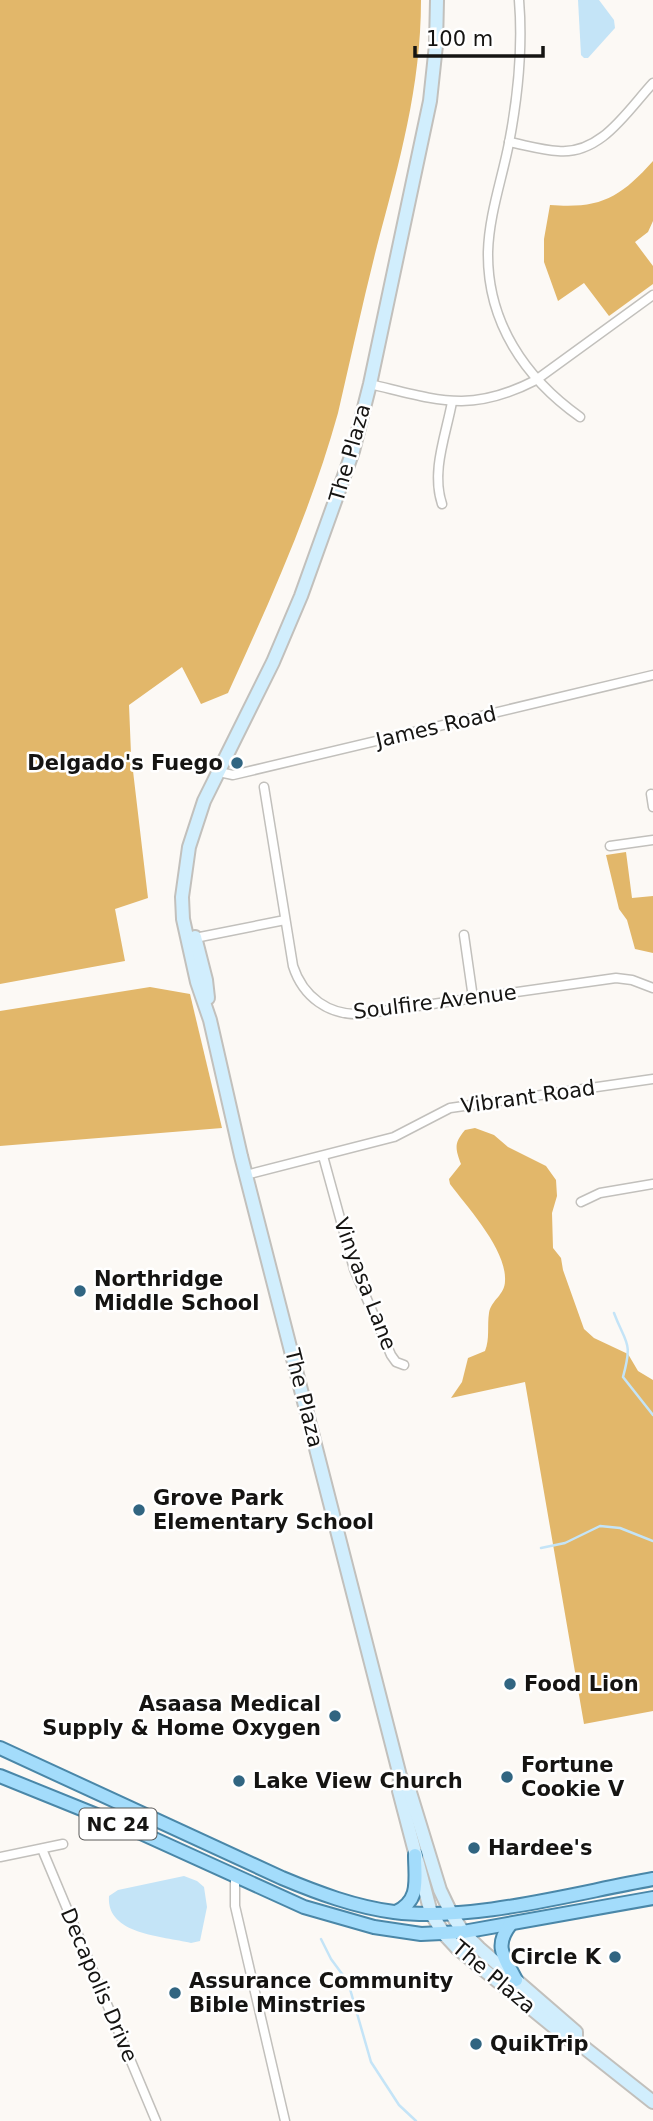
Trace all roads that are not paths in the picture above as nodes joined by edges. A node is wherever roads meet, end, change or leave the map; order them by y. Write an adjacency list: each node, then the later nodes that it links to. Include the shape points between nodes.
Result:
1 (437, 0): 7 (street, The Plaza, via 430,101)
2 (519, 0): 4 (street, via 518,84)
3 (653, 83): 4 (street, via 603,138 587,148 559,151)
4 (509, 142): 6 (street, via 491,227 490,278 504,331)
5 (653, 295): 6 (street)
6 (537, 380): 8 (street, via 495,398); 9 (street)
7 (370, 384): 8 (street); 12 (street, The Plaza, via 316,560 274,662)
8 (452, 402): 10 (street, via 438,467)
9 (579, 417)
10 (442, 504)
11 (653, 675): 12 (street, James Road, via 233,775)
12 (219, 772): 18 (street, The Plaza, via 193,831)
13 (264, 787): 19 (street, Soulfire Avenue)
14 (651, 793): 15 (street)
15 (653, 807)
16 (653, 840): 17 (street)
17 (610, 846)
18 (185, 882): 21 (street, The Plaza); 24 (street, The Plaza, via 182,907 187,939)
19 (285, 920): 21 (street); 23 (street, Soulfire Avenue, via 299,980 313,998 332,1010 362,1014)
20 (464, 935): 23 (street)
21 (195, 938): 24 (street, The Plaza)
22 (653, 988): 23 (street, Soulfire Avenue, via 616,978)
23 (473, 998)
24 (210, 1020): 27 (street, The Plaza)
25 (653, 1079): 26 (street, Vibrant Road, via 450,1108 394,1137)
26 (323, 1156): 27 (street, Vibrant Road); 30 (street, Vinyasa Lane, via 354,1269 391,1355)
27 (246, 1175): 33 (street, The Plaza)
28 (653, 1184): 29 (street, via 600,1193)
29 (581, 1202)
30 (404, 1365)
31 (0, 1748): 41 (main road, NC 24, via 302,1887)
32 (0, 1776): 38 (main road, NC 24)
33 (400, 1776): 36 (street, The Plaza, via 399,1791); 43 (street, The Plaza, via 409,1789)
34 (63, 1844): 35 (street)
35 (42, 1849): 37 (street); 50 (street, Decapolis Drive)
36 (415, 1855): 41 (main road, via 414,1897); 42 (street, The Plaza)
37 (0, 1857)
38 (236, 1875): 46 (main road, NC 24, via 342,1920); 51 (street, via 235,1906)
39 (653, 1879): 43 (main road, NC 24)
40 (653, 1898): 44 (main road, NC 24)
41 (396, 1912): 42 (main road, NC 24)
42 (431, 1913): 43 (main road, NC 24); 46 (street, The Plaza)
43 (451, 1913): 45 (street, The Plaza)
44 (510, 1925): 45 (main road, NC 24); 47 (main road, via 500,1944)
45 (463, 1932): 46 (main road, NC 24); 47 (street, The Plaza)
46 (444, 1934): 48 (street, The Plaza, via 489,1975)
47 (516, 1980): 48 (street, The Plaza, via 576,2032)
48 (576, 2041): 49 (street, The Plaza)
49 (653, 2102)
50 (156, 2121)
51 (285, 2121)

